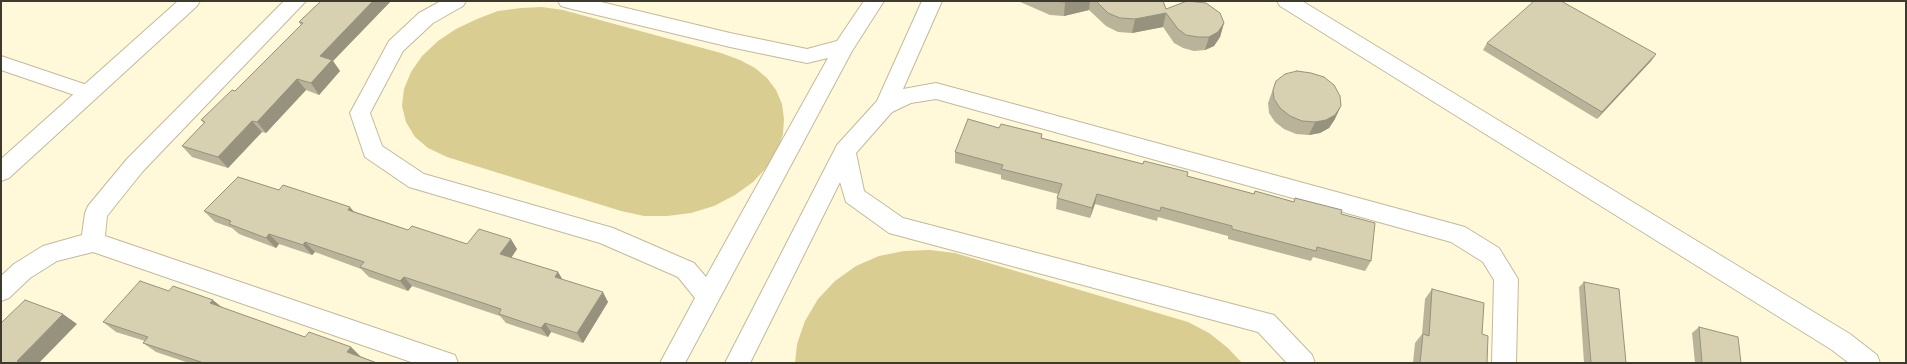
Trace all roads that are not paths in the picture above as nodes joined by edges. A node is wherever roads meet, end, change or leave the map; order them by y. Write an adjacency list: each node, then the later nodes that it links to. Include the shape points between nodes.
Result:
1 (296, 1): 14 (street, via 135,164 96,213)
2 (456, 1): 16 (street, via 426,18 396,46 360,113 373,151 417,181 605,235 686,270)
3 (568, 1): 8 (street, via 806,56)
4 (874, 1): 8 (street)
5 (932, 1): 11 (street)
6 (1287, 1): 17 (street)
7 (187, 2): 10 (street)
8 (844, 47): 16 (street)
9 (1, 63): 10 (lane)
10 (89, 93): 13 (street)
11 (885, 106): 12 (street); 22 (street, via 907,96 936,91 1457,234 1491,255 1506,279)
12 (845, 151): 20 (street); 21 (street, via 854,196 897,226 1264,323)
13 (1, 172)
14 (93, 242): 15 (street, via 52,253 22,271); 18 (street)
15 (1, 292)
16 (709, 297): 19 (street)
17 (1844, 352): 23 (street)
18 (446, 363)
19 (672, 363)
20 (737, 363)
21 (1303, 363)
22 (1504, 363)
23 (1868, 363)

